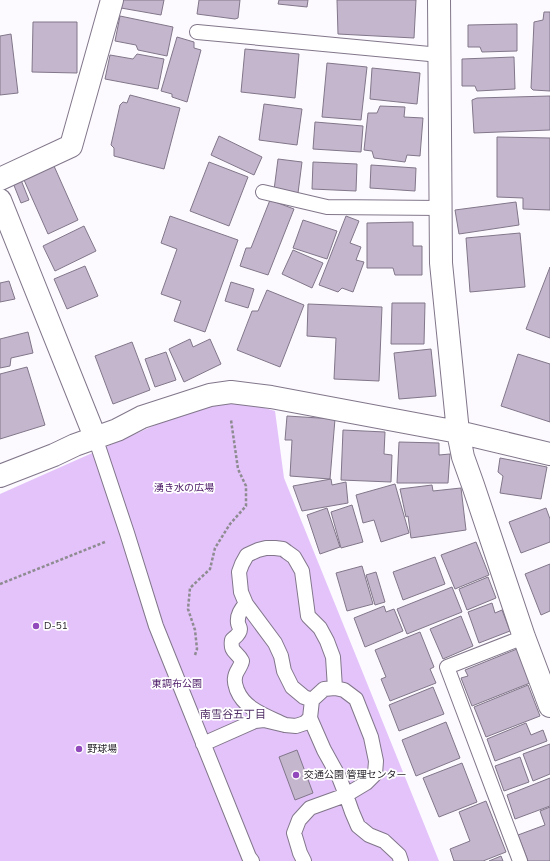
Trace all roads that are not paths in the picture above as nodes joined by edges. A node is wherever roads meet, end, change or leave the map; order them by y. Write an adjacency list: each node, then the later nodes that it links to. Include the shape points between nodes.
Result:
1 (112, 0): 5 (street, via 71,146)
2 (439, 0): 4 (street)
3 (197, 32): 4 (lane)
4 (440, 55): 8 (street)
5 (0, 179)
6 (263, 192): 8 (lane, via 327,206)
7 (0, 200): 10 (street)
8 (441, 208): 9 (street, via 441,263)
9 (458, 432): 10 (street, via 271,397 231,392 210,395 142,417 118,430); 11 (street); 14 (street)
10 (95, 437): 12 (street); 20 (lane, via 156,626)
11 (550, 454)
12 (0, 476)
13 (246, 604): 15 (lane, via 241,592 239,572 247,555 266,548 275,548 283,549 294,557 302,571 308,616 320,628 333,658); 16 (lane, via 275,643 292,687); 19 (lane, via 239,615 240,629 231,646 242,661 234,678 236,687 252,710)
14 (524, 637): 17 (street); 25 (lane, via 447,667)
15 (335, 688): 16 (lane, via 324,689); 21 (lane, via 344,690 356,699 371,737 376,761 375,774 366,783)
16 (312, 700): 18 (lane)
17 (550, 706)
18 (310, 718): 19 (lane, via 305,724); 21 (lane)
19 (285, 725): 20 (lane, via 264,720 255,721)
20 (204, 744): 22 (lane)
21 (346, 795): 23 (lane, via 310,808 299,820 294,833); 24 (lane, via 358,826 369,835 384,841 399,855)
22 (252, 861)
23 (304, 861)
24 (401, 861)
25 (520, 861)

